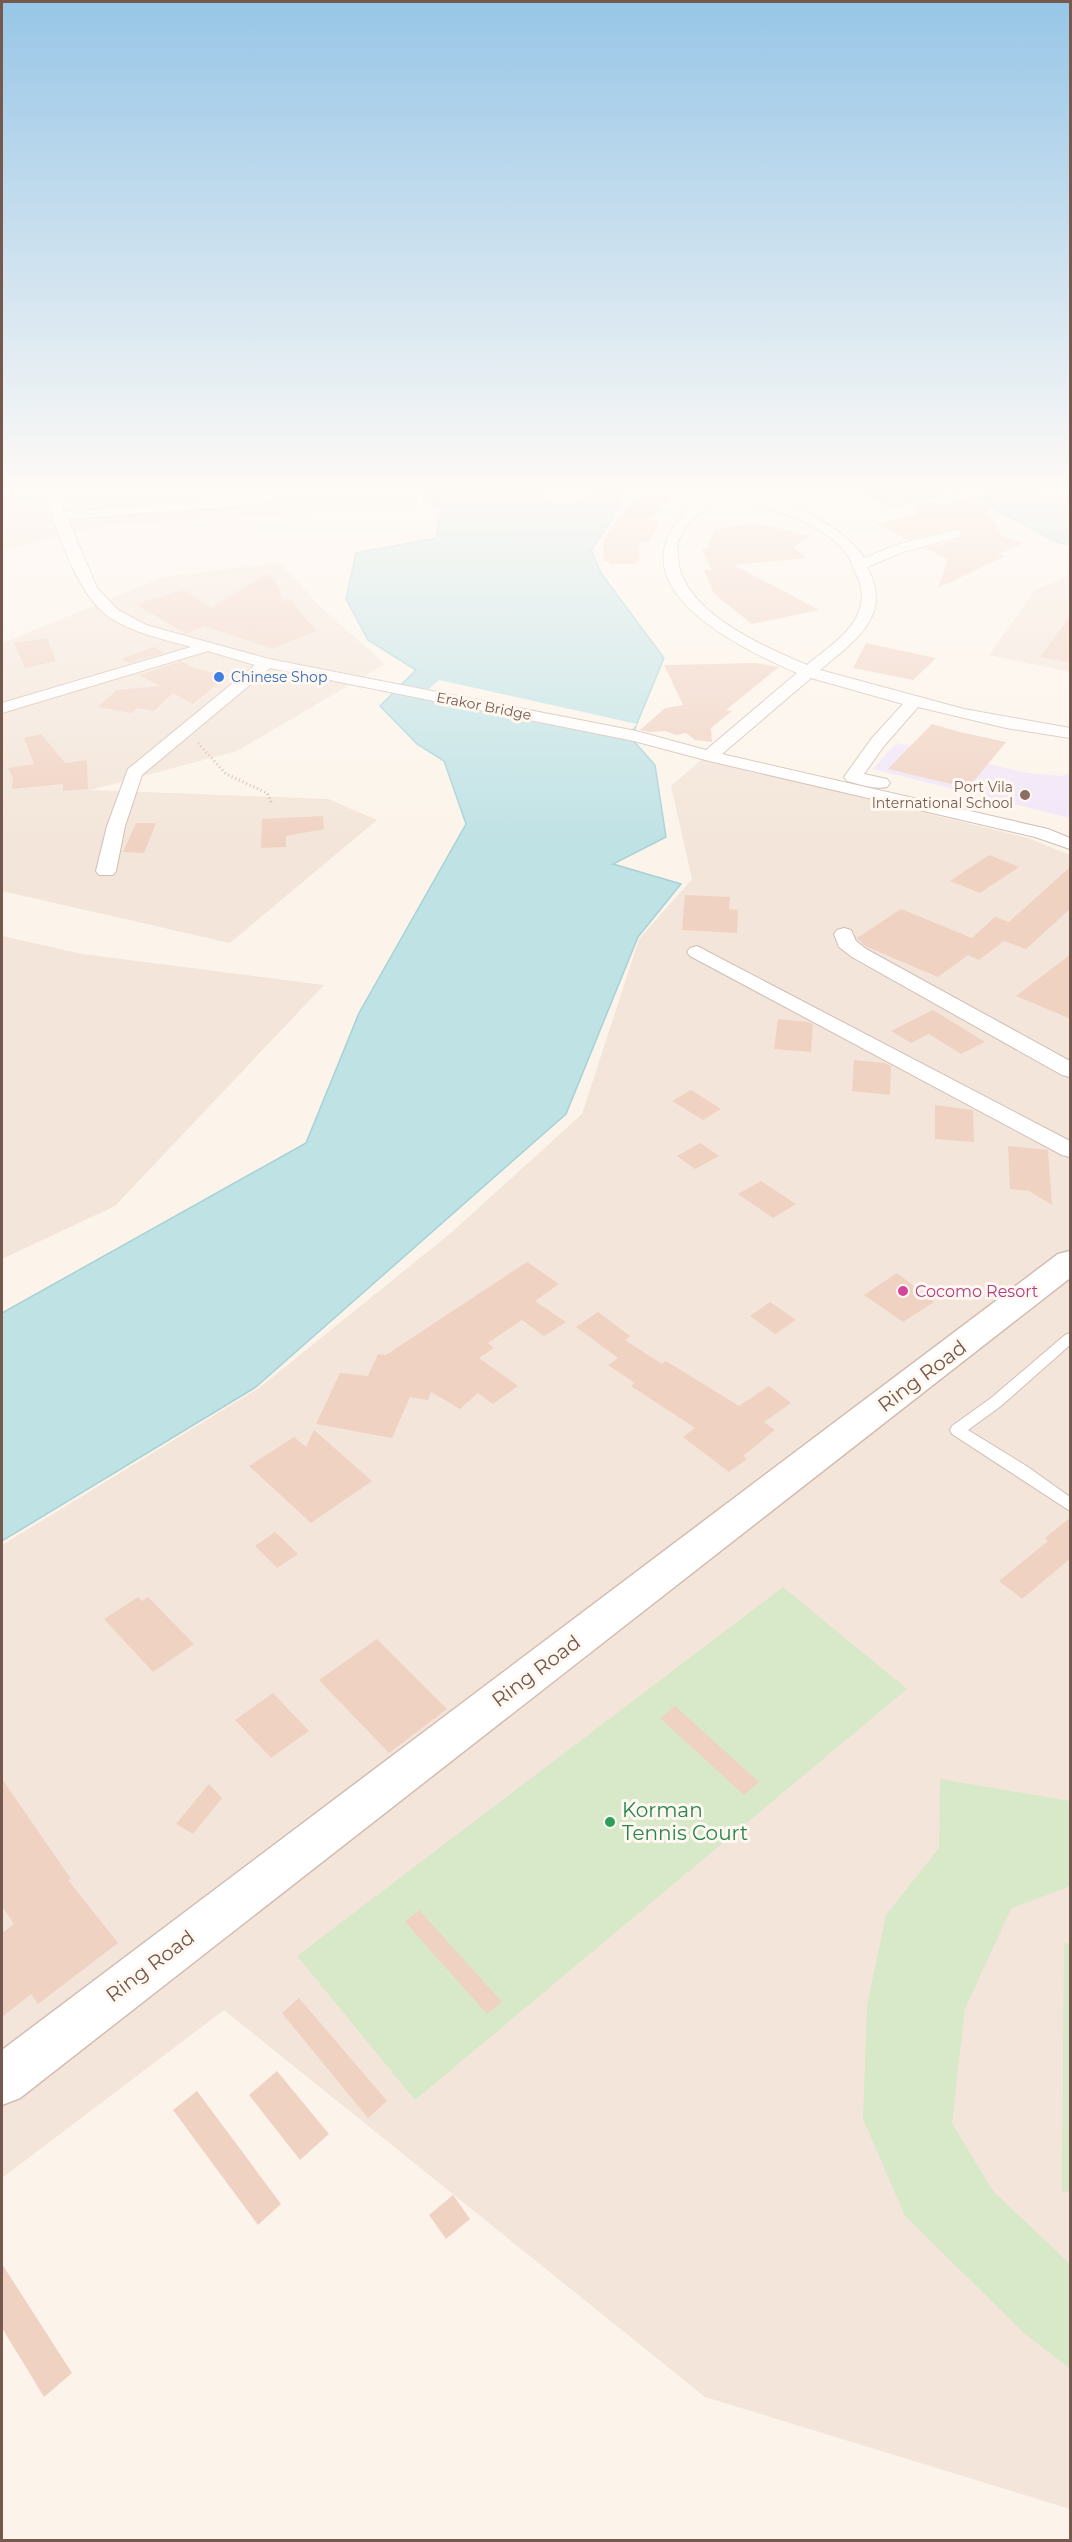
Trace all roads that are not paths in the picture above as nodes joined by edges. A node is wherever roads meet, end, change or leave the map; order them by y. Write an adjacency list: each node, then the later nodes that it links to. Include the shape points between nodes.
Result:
1 (105, 607): 4 (street, Erakor Bridge, via 141,628)
2 (695, 607): 6 (street, via 747,643)
3 (867, 607): 6 (street, via 853,634)
4 (209, 646): 5 (street, Erakor Bridge); 8 (street)
5 (267, 663): 10 (street, Erakor Bridge, via 636,736); 15 (street, via 134,773)
6 (809, 672): 7 (street); 10 (street)
7 (914, 702): 9 (street); 11 (street, via 853,777)
8 (2, 708)
9 (1071, 733)
10 (710, 756): 11 (street, Erakor Bridge)
11 (866, 786): 12 (street, Erakor Bridge)
12 (1042, 826): 13 (street); 14 (street)
13 (1071, 828)
14 (1071, 844)
15 (106, 871)
16 (844, 934): 18 (street, via 846,943 859,953)
17 (697, 952): 19 (street)
18 (1071, 1070)
19 (1071, 1150)
20 (1071, 1262): 23 (main road, Ring Road)
21 (1071, 1338): 22 (lane, via 957,1430)
22 (1071, 1505)
23 (2, 2080)

